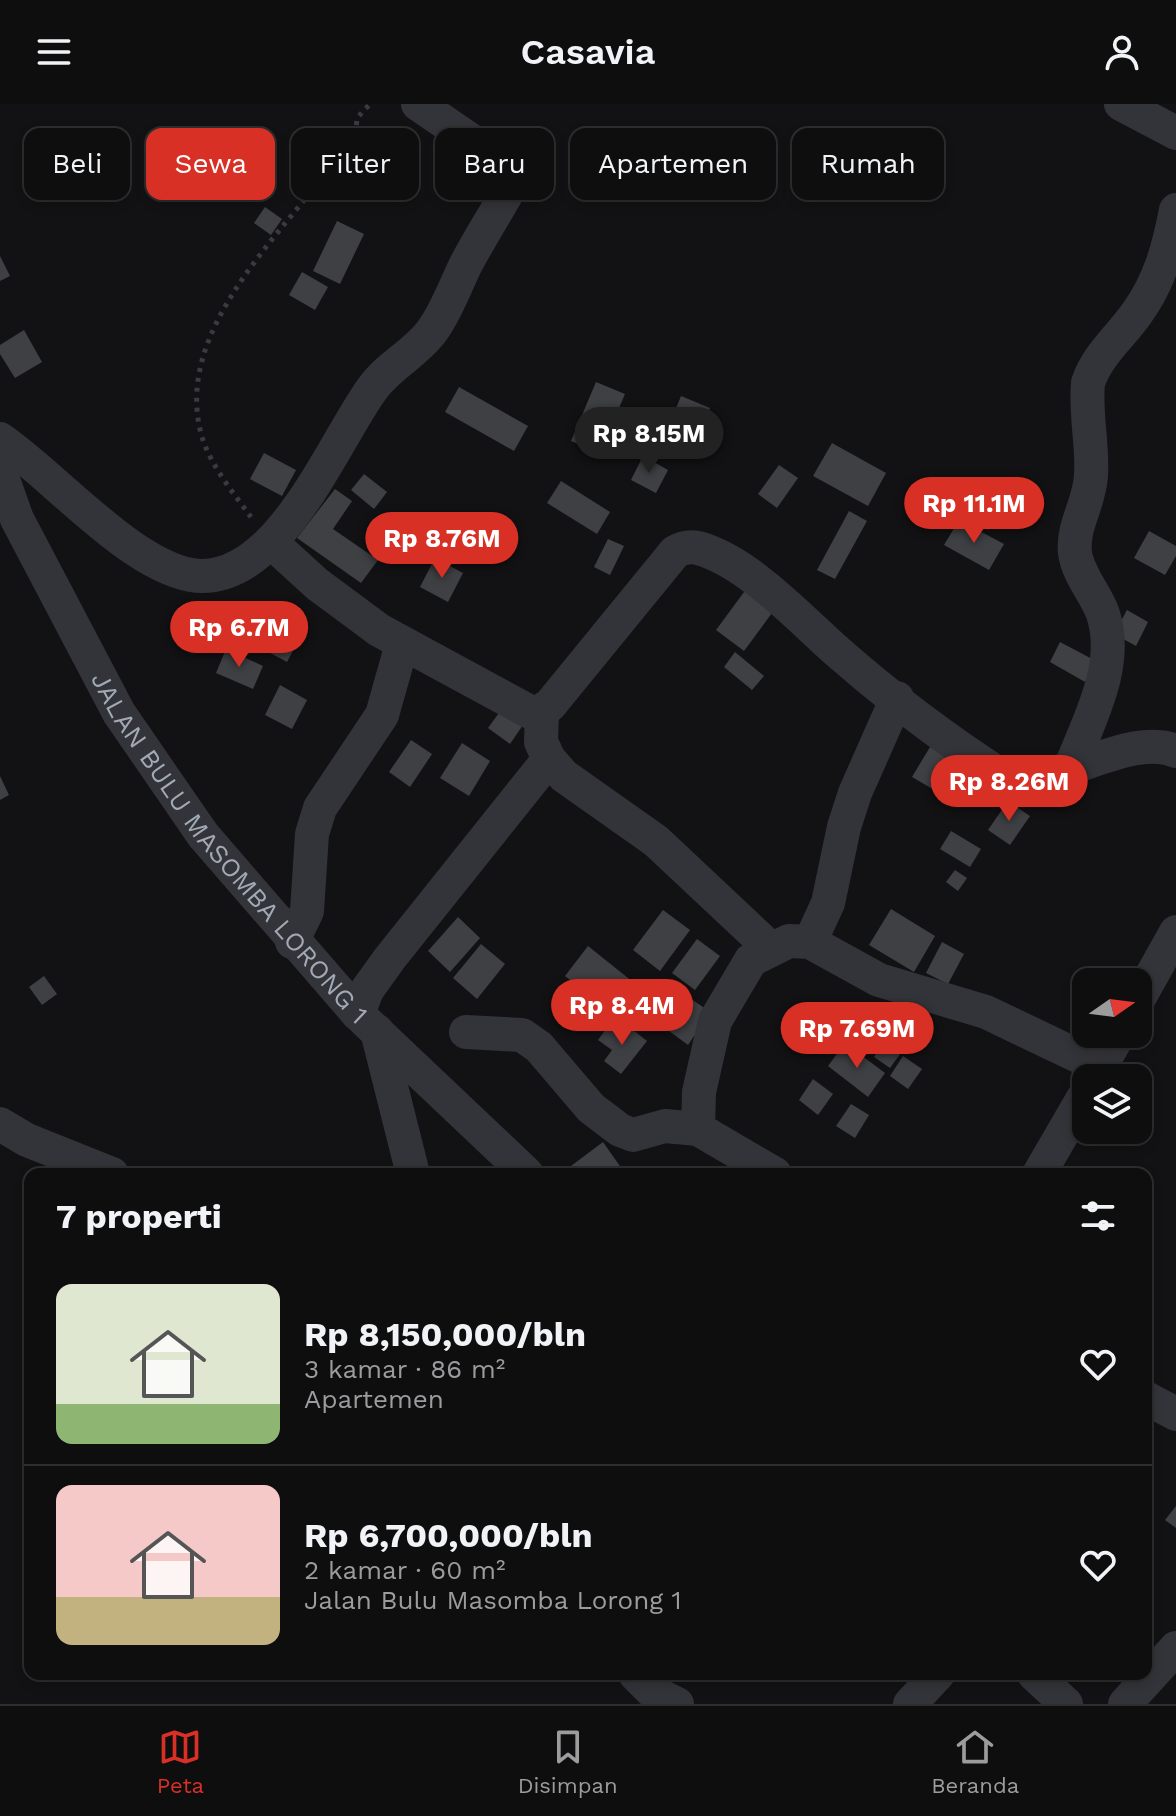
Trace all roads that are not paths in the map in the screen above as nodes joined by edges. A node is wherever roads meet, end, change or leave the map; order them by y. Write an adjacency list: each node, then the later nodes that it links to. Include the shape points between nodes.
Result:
1 (418, 104): 7 (street, via 510,167 513,182 434,329 372,389)
2 (1121, 104): 3 (street)
3 (1176, 133)
4 (1176, 210): 13 (street, via 1167,256 1154,284 1092,369 1088,383 1091,475 1087,503 1075,528 1075,555 1104,616 1107,648 1104,680)
5 (0, 439): 7 (street, via 117,536 174,570 208,575 245,563)
6 (0, 471): 15 (street, JALAN BULU MASOMBA LORONG 1, via 17,519 119,713 203,835)
7 (272, 543): 8 (street, via 317,584)
8 (402, 644): 10 (street, via 530,712); 15 (street, via 382,715 320,808 312,834 307,911)
9 (897, 698): 10 (street, via 739,569 698,548 683,548); 13 (street, via 1005,778 1026,782); 16 (street, via 855,793 828,903)
10 (542, 711): 12 (street, via 541,742)
11 (1176, 751): 13 (street, via 1135,749)
12 (549, 759): 17 (street, via 564,776 656,841); 19 (street, via 367,990)
13 (1070, 769)
14 (1176, 932): 18 (street)
15 (292, 942): 19 (street, JALAN BULU MASOMBA LORONG 1)
16 (810, 942): 17 (street, via 789,941); 21 (street, via 879,980 986,1012)
17 (770, 948): 24 (street, via 751,960 715,1021 699,1092)
18 (1152, 975)
19 (368, 1023): 26 (street); 27 (street, JALAN BULU MASOMBA LORONG 1)
20 (466, 1032): 24 (street, via 522,1035 539,1047 591,1108 620,1130 633,1135 665,1126)
21 (1072, 1065)
22 (1072, 1117): 29 (street)
23 (0, 1124): 25 (street)
24 (698, 1129): 28 (street)
25 (97, 1168)
26 (411, 1168)
27 (521, 1168)
28 (765, 1168)
29 (1042, 1168)
30 (1152, 1401): 31 (street)
31 (1176, 1414)
32 (1176, 1648): 33 (street)
33 (1152, 1674)
34 (641, 1680): 38 (street)
35 (932, 1680): 39 (street)
36 (1040, 1680): 40 (street)
37 (1147, 1680): 41 (street)
38 (677, 1704)
39 (910, 1704)
40 (1066, 1704)
41 (1125, 1704)

